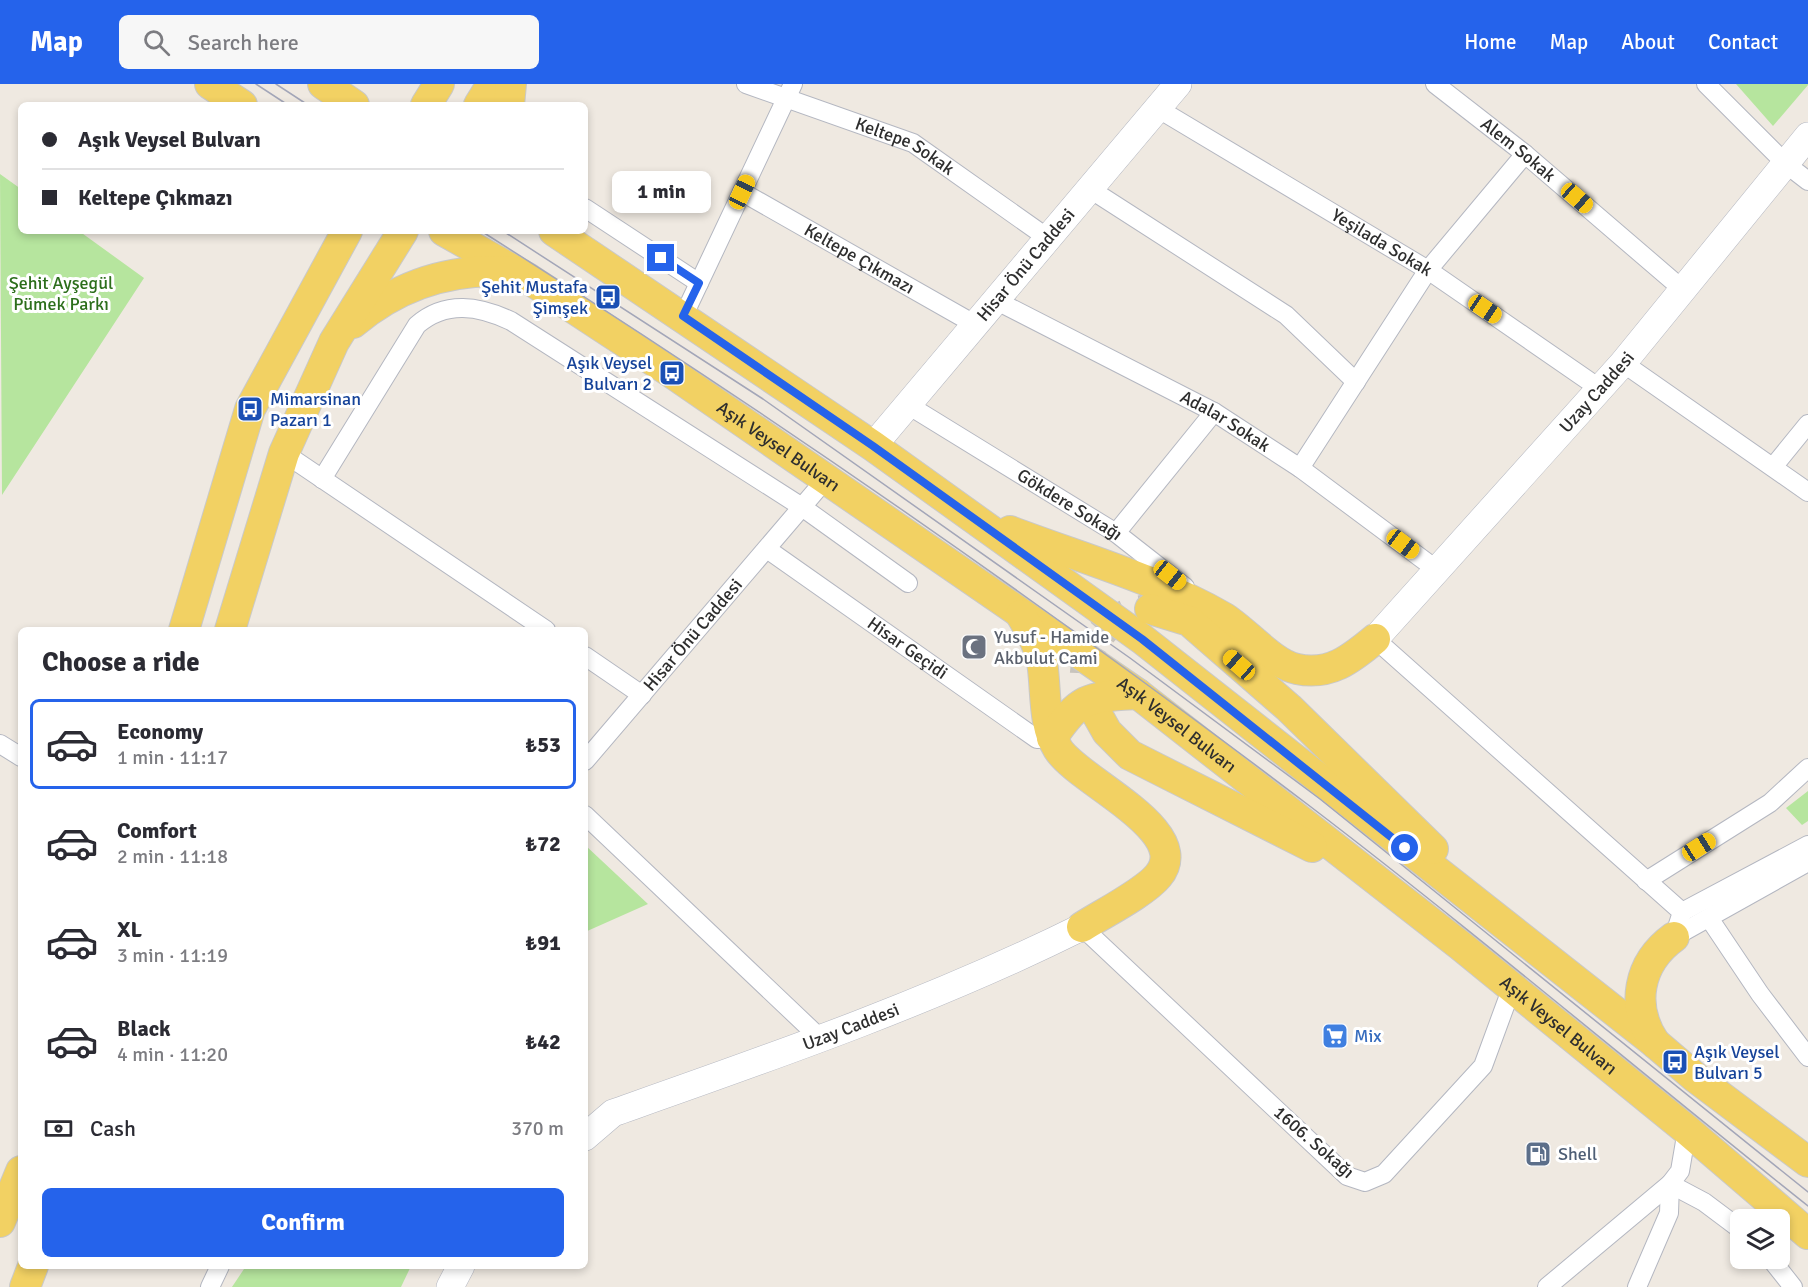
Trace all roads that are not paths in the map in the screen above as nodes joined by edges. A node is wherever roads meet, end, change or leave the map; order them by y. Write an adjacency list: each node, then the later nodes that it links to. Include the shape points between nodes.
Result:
1 (210, 84): 11 (main road)
2 (323, 84): 12 (main road)
3 (439, 84): 13 (main road)
4 (492, 84): 14 (main road)
5 (512, 84): 15 (main road)
6 (746, 84): 9 (street, Keltepe Sokak)
7 (1435, 84): 17 (street, Alem Sokak)
8 (1706, 84): 18 (street)
9 (789, 92): 21 (street); 27 (street, Keltepe Sokak, via 913,143)
10 (1166, 92): 20 (main road, Hisar Önü Caddesi); 28 (street, Yeşilada Sokak)
11 (237, 102)
12 (350, 102)
13 (428, 102)
14 (481, 102)
15 (509, 102)
16 (1808, 136): 18 (main road, Uzay Caddesi)
17 (1525, 154): 28 (street); 31 (street, Alem Sokak)
18 (1786, 164): 19 (street); 31 (main road, Uzay Caddesi)
19 (1808, 181)
20 (1090, 189): 27 (main road, Hisar Önü Caddesi); 37 (street, via 1286,315)
21 (742, 192): 30 (street); 34 (street, Keltepe Çıkmazı)
22 (588, 210): 30 (street)
23 (345, 234): 58 (main road, via 250,409)
24 (401, 234): 35 (main road)
25 (449, 234): 29 (main road, Aşık Veysel Bulvarı)
26 (560, 234): 33 (main road)
27 (1049, 239): 32 (main road, Hisar Önü Caddesi)
28 (1428, 270): 37 (street); 38 (street, Yeşilada Sokak)
29 (517, 272): 35 (main road, via 471,271 425,281 375,305); 47 (main road, Aşık Veysel Bulvarı, via 672,373)
30 (699, 283): 33 (street)
31 (1682, 288): 36 (main road, Uzay Caddesi)
32 (997, 301): 34 (main road, Hisar Önü Caddesi); 40 (street, Adalar Sokak)
33 (683, 316): 42 (main road)
34 (976, 325): 39 (main road, Hisar Önü Caddesi)
35 (334, 342): 43 (main road)
36 (1623, 363): 38 (main road, Uzay Caddesi); 44 (street)
37 (1356, 382): 45 (street)
38 (1599, 388): 53 (main road, Uzay Caddesi)
39 (908, 405): 42 (main road, Hisar Önü Caddesi); 51 (street, Gökdere Sokağı)
40 (1214, 412): 45 (street, Adalar Sokak); 51 (street)
41 (1808, 424): 44 (street)
42 (873, 446): 50 (main road)
43 (284, 453): 46 (street); 59 (main road)
44 (1773, 466): 48 (street)
45 (1300, 468): 53 (street, Adalar Sokak)
46 (322, 479): 49 (street, via 411,333 434,313 458,307 484,310 511,321); 60 (street)
47 (825, 480): 49 (street, Hisar Önü Caddesi); 55 (main road, Aşık Veysel Bulvarı)
48 (1808, 492)
49 (802, 507): 52 (street, Hisar Önü Caddesi); 54 (street)
50 (975, 518): 57 (main road, via 1159,586); 79 (main road, via 1142,639)
51 (1116, 533): 57 (street, Gökdere Sokağı)
52 (767, 549): 64 (street, Hisar Önü Caddesi); 66 (street, Hisar Geçidi, via 1037,739)
53 (1437, 570): 61 (main road, Uzay Caddesi)
54 (908, 584)
55 (1009, 604): 63 (main road, Aşık Veysel Bulvarı); 66 (main road, via 1029,628 1039,651)
56 (1150, 609): 79 (main road, via 1188,621 1289,708)
57 (1224, 618): 61 (main road, via 1296,669 1324,670 1347,663)
58 (185, 627)
59 (231, 627)
60 (542, 627)
61 (1375, 639): 75 (street)
62 (588, 659): 64 (street)
63 (1138, 694): 66 (main road, via 1085,701 1072,710); 74 (main road, Aşık Veysel Bulvarı)
64 (642, 695): 69 (street, Hisar Önü Caddesi)
65 (1098, 716): 74 (main road, via 1107,732 1130,755)
66 (1052, 738): 78 (main road, via 1070,763 1154,829 1165,848 1163,868 1157,878)
67 (0, 744): 68 (street)
68 (18, 755)
69 (588, 758)
70 (1808, 768): 75 (street, via 1770,803)
71 (588, 818): 81 (street)
72 (1808, 845): 77 (street)
73 (1808, 862): 76 (street)
74 (1374, 878): 80 (main road, Aşık Veysel Bulvarı)
75 (1646, 880): 77 (street)
76 (1709, 918): 77 (street); 83 (street)
77 (1678, 925): 82 (main road, via 1650,960 1641,981 1642,1020)
78 (1082, 927): 80 (street, 1606. Sokağı, via 1347,1176 1365,1182 1384,1174 1483,1066); 81 (main road, Uzay Caddesi, via 959,986)
79 (1545, 957): 82 (main road)
80 (1512, 987): 86 (main road, Aşık Veysel Bulvarı)
81 (821, 1039): 85 (main road, Uzay Caddesi)
82 (1655, 1043): 88 (main road)
83 (1808, 1057)
84 (588, 1112): 85 (main road, Uzay Caddesi)
85 (613, 1113): 87 (main road, Uzay Caddesi)
86 (1687, 1130): 92 (street, via 1680,1171); 95 (main road, Aşık Veysel Bulvarı)
87 (588, 1134)
88 (1774, 1138): 89 (main road); 90 (main road)
89 (1808, 1144)
90 (1808, 1162)
91 (18, 1178): 93 (main road)
92 (1670, 1184): 94 (street); 103 (street); 104 (street, via 1669,1213)
93 (0, 1222)
94 (1730, 1222)
95 (1807, 1235)
96 (32, 1269): 100 (main road)
97 (219, 1269): 101 (street)
98 (459, 1269): 102 (main road)
99 (1778, 1269): 105 (street)
100 (25, 1287)
101 (210, 1287)
102 (450, 1287)
103 (1547, 1287)
104 (1637, 1287)
105 (1792, 1287)

